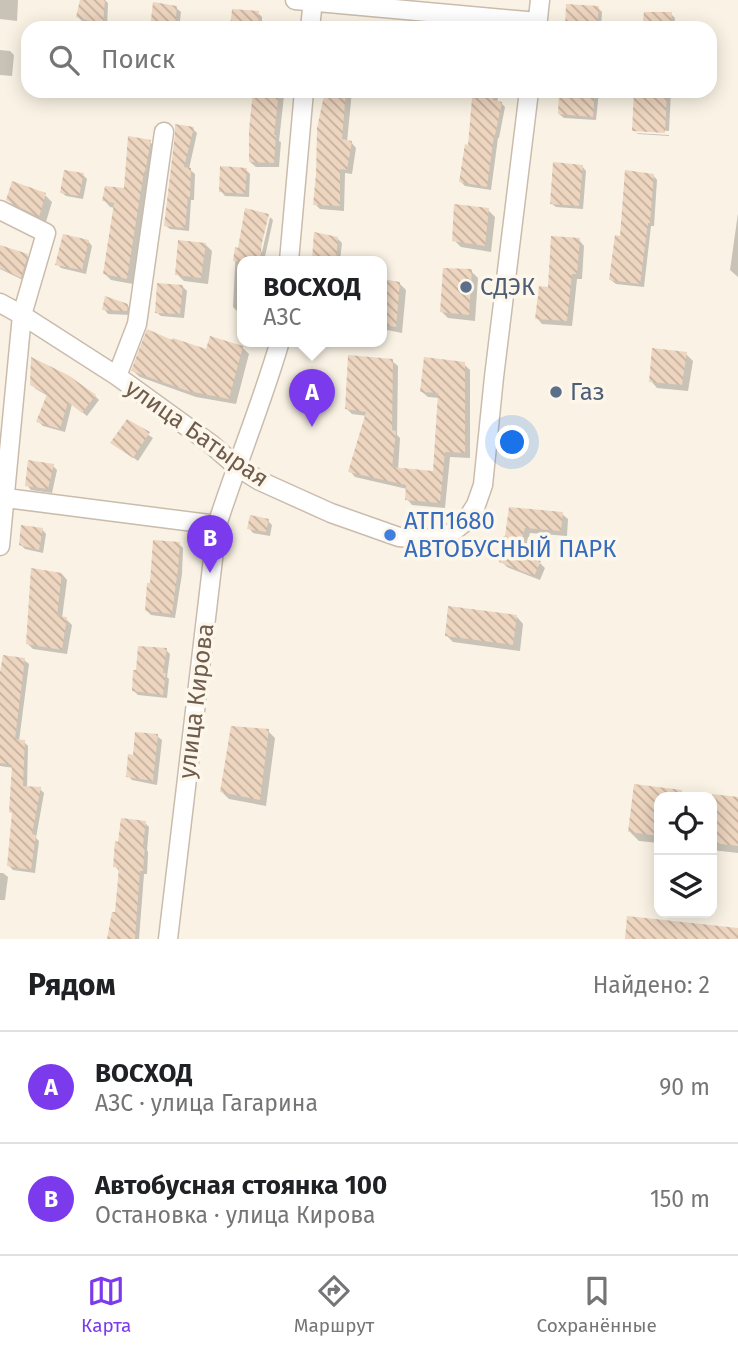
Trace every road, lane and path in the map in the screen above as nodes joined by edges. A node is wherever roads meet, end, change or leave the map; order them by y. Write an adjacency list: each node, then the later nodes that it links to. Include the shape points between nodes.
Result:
1 (540, 0): 5 (street)
2 (306, 1): 3 (street); 4 (street)
3 (309, 21)
4 (498, 21)
5 (537, 21)
6 (303, 98): 10 (street)
7 (528, 98): 15 (street, улица Батырая, via 482,485 465,522 446,537 399,537 331,513)
8 (164, 132): 14 (street, via 137,324)
9 (0, 210): 12 (street, via 46,233)
10 (289, 256)
11 (0, 303): 12 (street, улица Батырая)
12 (22, 315): 14 (street, улица Батырая); 16 (street)
13 (278, 347): 15 (street, улица Кирова)
14 (117, 376): 15 (street, улица Батырая)
15 (236, 466): 17 (street, улица Кирова)
16 (6, 498): 17 (street); 18 (street)
17 (217, 525): 19 (street, улица Кирова)
18 (0, 546)
19 (168, 939)

